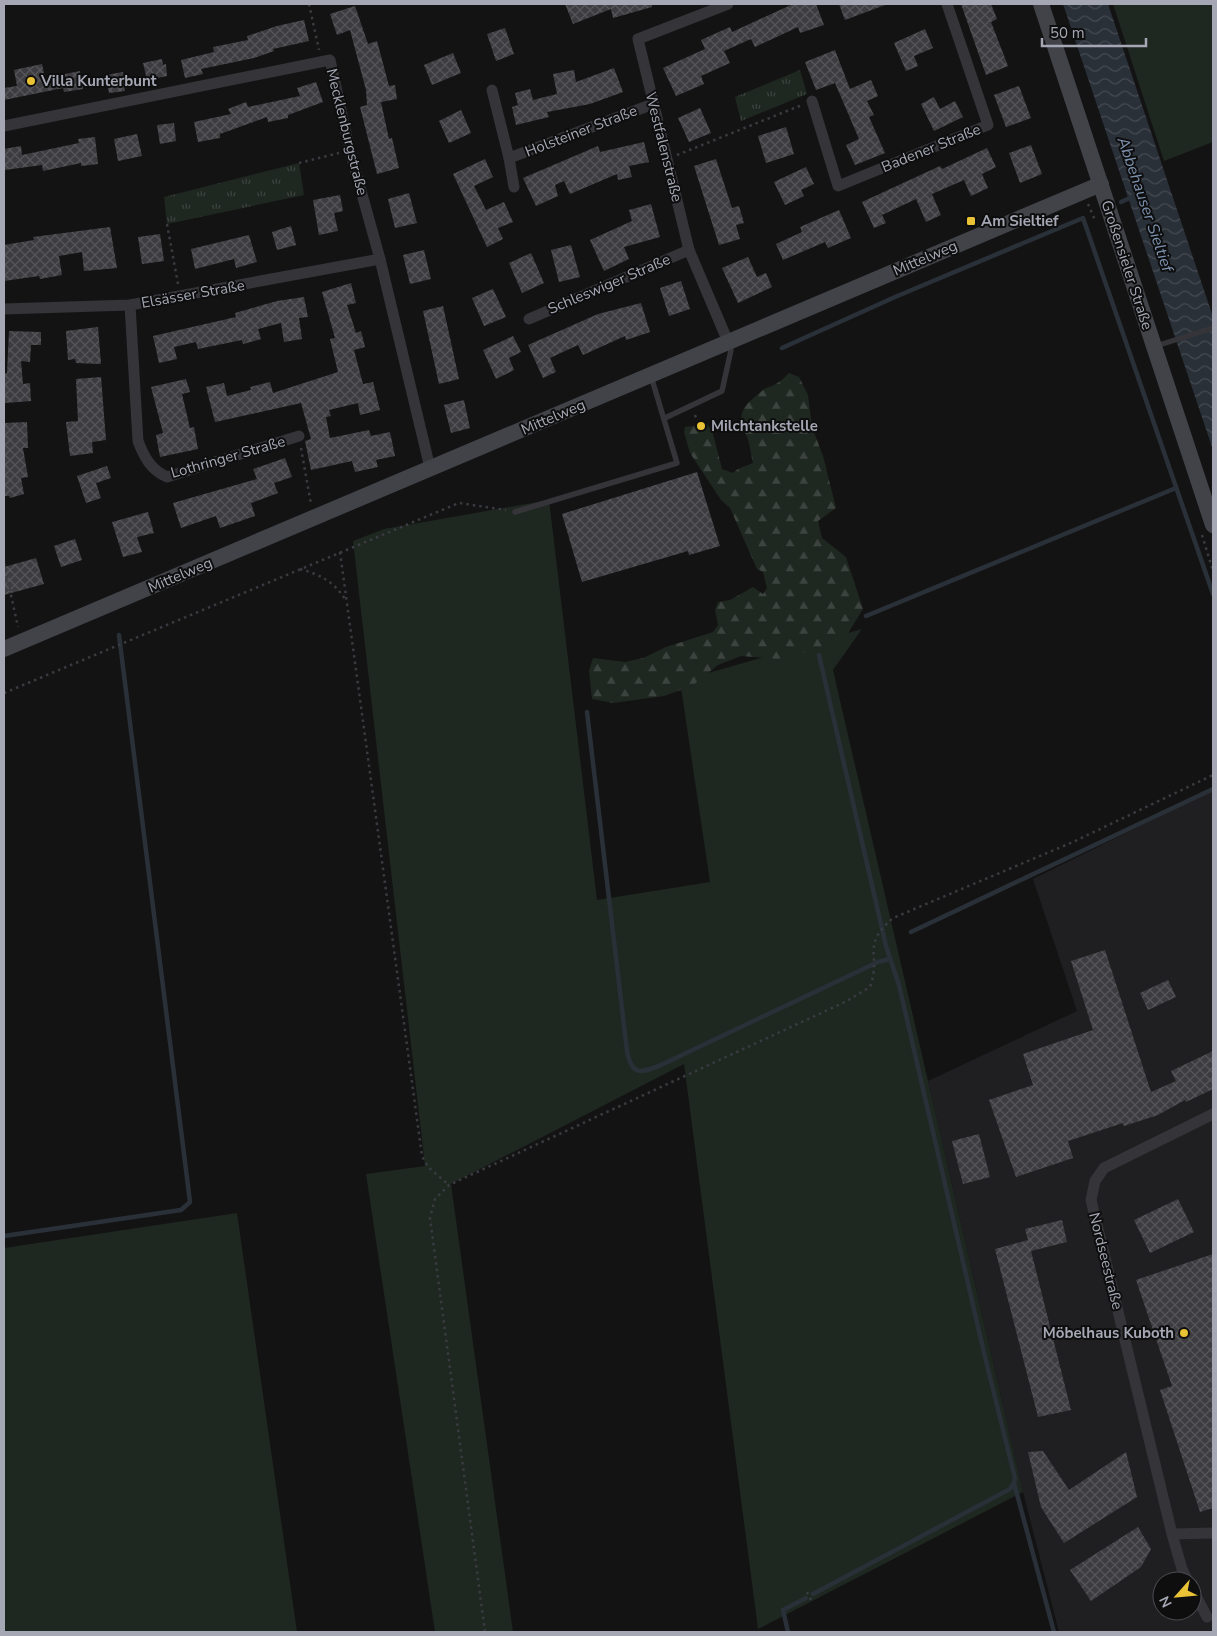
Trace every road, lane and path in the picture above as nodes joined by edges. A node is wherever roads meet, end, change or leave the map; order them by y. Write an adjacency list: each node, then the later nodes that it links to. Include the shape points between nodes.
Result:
1 (309, 4): 5 (path)
2 (728, 4): 8 (street, Westfalenstraße, via 638,39)
3 (947, 4): 7 (street, Badener Straße, via 988,125 838,186)
4 (1041, 4): 14 (street, Großensieler Straße)
5 (322, 62): 9 (street, Mecklenburgstraße); 10 (street, Mecklenburgstraße, via 330,60)
6 (492, 90): 11 (street, Holsteiner Straße)
7 (812, 101): 12 (path)
8 (654, 104): 11 (street, Holsteiner Straße); 12 (street, Westfalenstraße)
9 (4, 126)
10 (350, 151): 13 (path); 18 (street, Mecklenburgstraße)
11 (509, 158): 15 (street, Holsteiner Straße)
12 (668, 159): 17 (street, Westfalenstraße)
13 (299, 163)
14 (1101, 184): 24 (street, Mittelweg); 25 (street, Großensieler Straße)
15 (514, 186)
16 (167, 224): 19 (path)
17 (689, 250): 22 (street, Schleswiger Straße); 24 (street, Westfalenstraße)
18 (380, 259): 19 (street, Elsässer Straße); 29 (street, Mecklenburgstraße)
19 (180, 296): 20 (street, Elsässer Straße)
20 (130, 305): 21 (street, Elsässer Straße); 28 (street, Lothringer Straße, via 138,441 145,458 158,473 168,477)
21 (4, 309)
22 (529, 319)
23 (1213, 328): 25 (lane)
24 (729, 344): 26 (street, Mittelweg); 27 (lane, via 731,350 722,391)
25 (1154, 347): 32 (street, Großensieler Straße)
26 (651, 376): 27 (lane); 29 (street, Mittelweg)
27 (665, 418): 30 (lane, via 677,463)
28 (299, 436): 31 (path, Lothringer Straße)
29 (430, 468): 31 (street, Mittelweg)
30 (515, 512): 33 (path, via 459,503)
31 (314, 519): 37 (street, Mittelweg)
32 (1213, 525)
33 (340, 552): 35 (path); 36 (path)
34 (4, 563): 37 (path)
35 (300, 569): 36 (path, via 320,574 335,584); 39 (path)
36 (346, 600): 42 (path, via 422,1156 428,1167)
37 (21, 641): 38 (street, Mittelweg)
38 (4, 649)
39 (4, 693)
40 (1213, 775): 42 (path, via 1073,842 894,918 881,929 873,943 875,974 870,987 845,1002)
41 (1213, 1114): 44 (street, Nordseestraße, via 1104,1168 1095,1181 1090,1200)
42 (448, 1185): 50 (path, via 435,1199 430,1218)
43 (1213, 1533): 44 (street)
44 (1172, 1534): 45 (street, Nordseestraße)
45 (1183, 1571)
46 (808, 1592): 47 (path)
47 (812, 1600)
48 (1202, 1607): 49 (street)
49 (1207, 1617)
50 (484, 1632)

